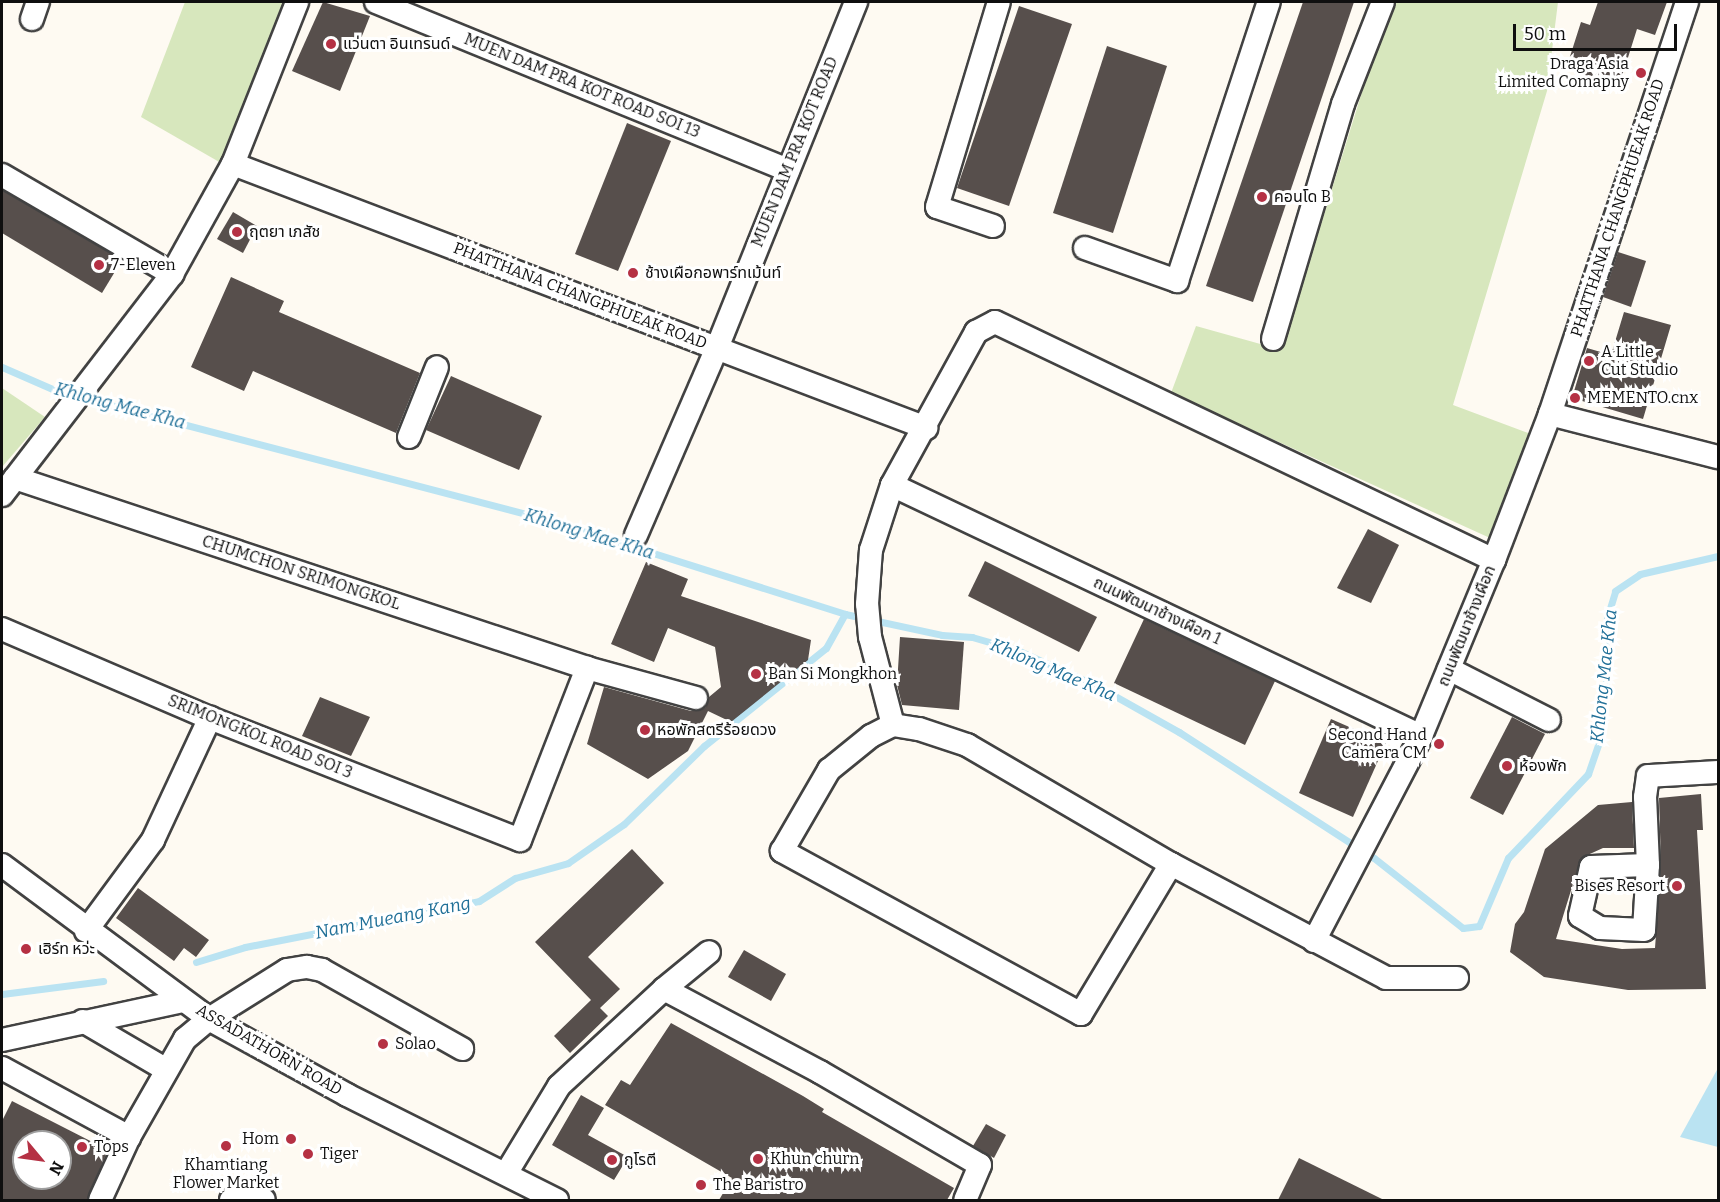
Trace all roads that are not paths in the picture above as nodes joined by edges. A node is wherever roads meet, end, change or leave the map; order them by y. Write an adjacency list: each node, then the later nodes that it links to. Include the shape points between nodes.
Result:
1 (297, 2): 8 (street)
2 (376, 2): 9 (street, MUEN DAM PRA KOT ROAD SOI 13)
3 (855, 2): 9 (street, MUEN DAM PRA KOT ROAD)
4 (999, 2): 11 (street, via 937,207)
5 (1269, 2): 12 (street, via 1177,281)
6 (1383, 2): 14 (street, via 1343,104)
7 (1686, 2): 17 (street, PHATTHANA CHANGPHUEAK ROAD)
8 (233, 164): 13 (street); 15 (street, PHATTHANA CHANGPHUEAK ROAD)
9 (788, 170): 15 (street, MUEN DAM PRA KOT ROAD)
10 (2, 175): 13 (street)
11 (993, 226)
12 (1085, 248)
13 (172, 274): 22 (street)
14 (1273, 339)
15 (717, 348): 18 (street, PHATTHANA CHANGPHUEAK ROAD); 23 (street, MUEN DAM PRA KOT ROAD)
16 (437, 367): 19 (street)
17 (1550, 414): 20 (street); 24 (street, ถนนพัฒนาช้างเผือก)
18 (926, 428): 21 (street); 24 (street, via 976,332 995,322)
19 (409, 437)
20 (1719, 457)
21 (892, 485): 31 (street, via 871,550 867,604 870,637); 32 (street, ถนนพัฒนาช้างเผือก 1)
22 (8, 486): 26 (street, CHUMCHON SRIMONGKOL)
23 (636, 535)
24 (1494, 560): 27 (street, ถนนพัฒนาช้างเผือก)
25 (2, 629): 29 (street, SRIMONGKOL ROAD SOI 3)
26 (587, 668): 28 (street, CHUMCHON SRIMONGKOL); 29 (street, SRIMONGKOL ROAD SOI 3, via 520,840)
27 (1449, 669): 30 (street); 32 (street, ถนนพัฒนาช้างเผือก)
28 (696, 698)
29 (210, 718): 37 (street, via 153,840)
30 (1549, 720)
31 (893, 725): 34 (street, via 966,745); 34 (street, via 871,736 829,770 782,851 1081,1014)
32 (1421, 736): 38 (street, ถนนพัฒนาช้างเผือก)
33 (1719, 772): 36 (street, via 1648,776)
34 (1171, 864): 38 (street)
35 (2, 865): 37 (street, ASSADATHORN ROAD)
36 (1648, 865)
37 (86, 931): 42 (street, ASSADATHORN ROAD)
38 (1314, 941): 40 (street, via 1386,978)
39 (709, 952): 41 (street)
40 (1457, 978)
41 (664, 989): 50 (street, via 560,1086); 55 (street, via 820,1072 980,1165)
42 (183, 1000): 43 (street, ASSADATHORN ROAD); 44 (street)
43 (209, 1019): 46 (street, via 287,970 307,967 322,970); 47 (street, via 185,1039); 50 (street, ASSADATHORN ROAD, via 347,1095)
44 (83, 1021): 45 (street); 47 (street)
45 (2, 1041)
46 (462, 1049)
47 (165, 1069): 49 (street)
48 (4, 1076): 49 (street)
49 (129, 1137): 51 (street)
50 (507, 1172): 54 (street, ASSADATHORN ROAD)
51 (100, 1200)
52 (231, 1200): 53 (street, via 255,1195)
53 (264, 1200)
54 (557, 1200)
55 (965, 1200)

